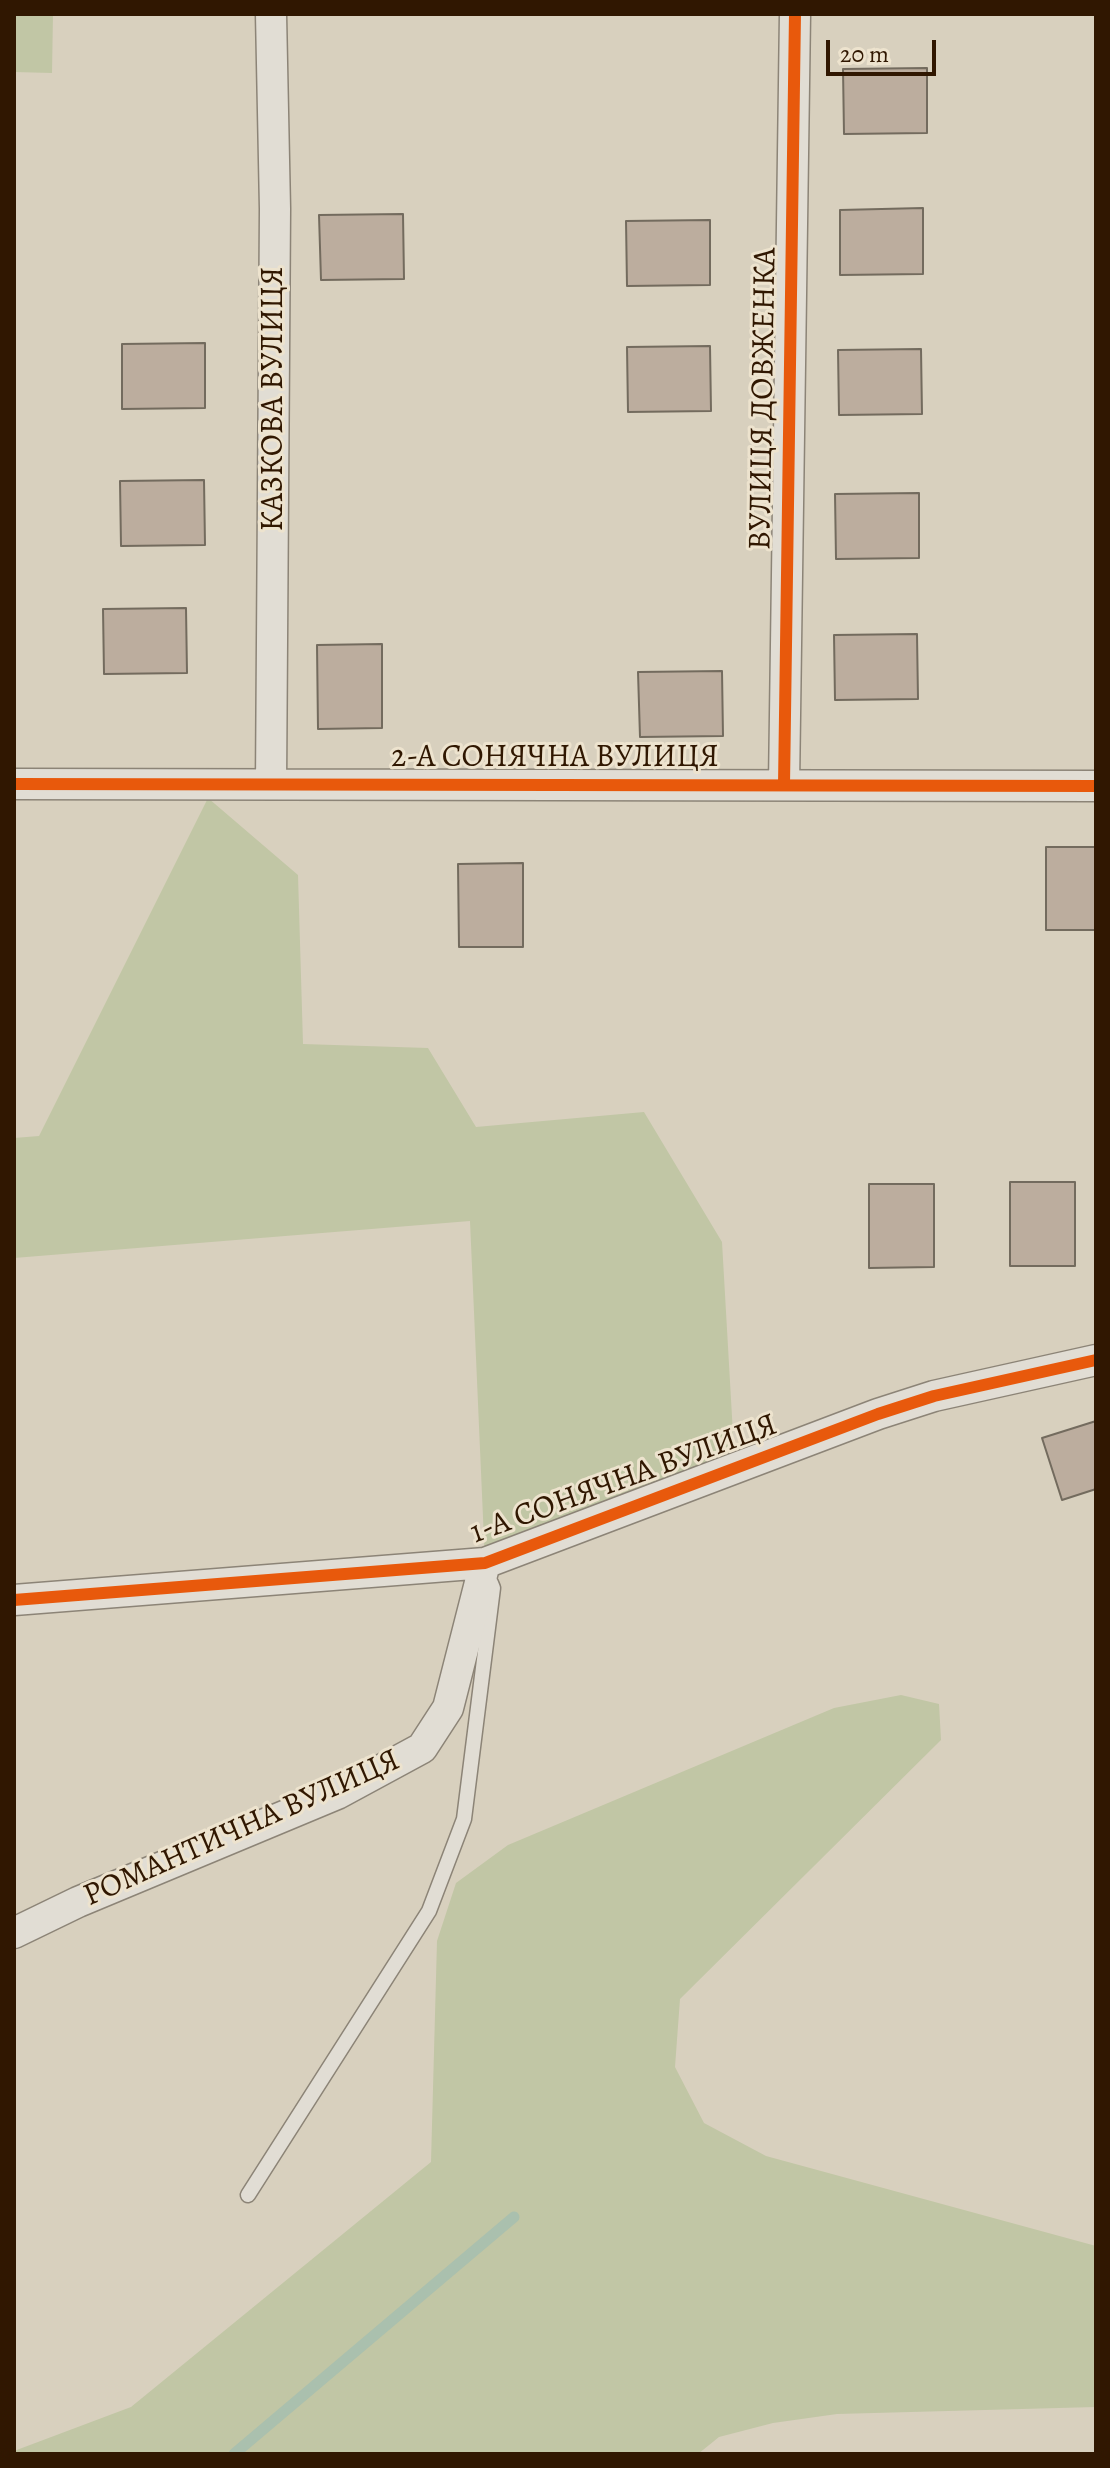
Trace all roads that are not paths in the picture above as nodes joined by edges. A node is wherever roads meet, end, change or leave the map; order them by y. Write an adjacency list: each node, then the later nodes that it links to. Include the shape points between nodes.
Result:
1 (271, 14): 4 (street, КАЗКОВА ВУЛИЦЯ)
2 (795, 14): 5 (street, ВУЛИЦЯ ДОВЖЕНКА)
3 (14, 784): 4 (street, 2-А СОНЯЧНА ВУЛИЦЯ)
4 (271, 784): 5 (street, 2-А СОНЯЧНА ВУЛИЦЯ)
5 (784, 785): 6 (street, 2-А СОНЯЧНА ВУЛИЦЯ)
6 (1096, 786)
7 (1096, 1360): 8 (street, 1-А СОНЯЧНА ВУЛИЦЯ, via 934,1396 878,1414)
8 (485, 1563): 9 (street, 1-А СОНЯЧНА ВУЛИЦЯ); 10 (street, РОМАНТИЧНА ВУЛИЦЯ, via 448,1708 422,1748 337,1794); 11 (lane, via 493,1588 464,1819 429,1911)
9 (14, 1600)
10 (14, 1933)
11 (248, 2195)

